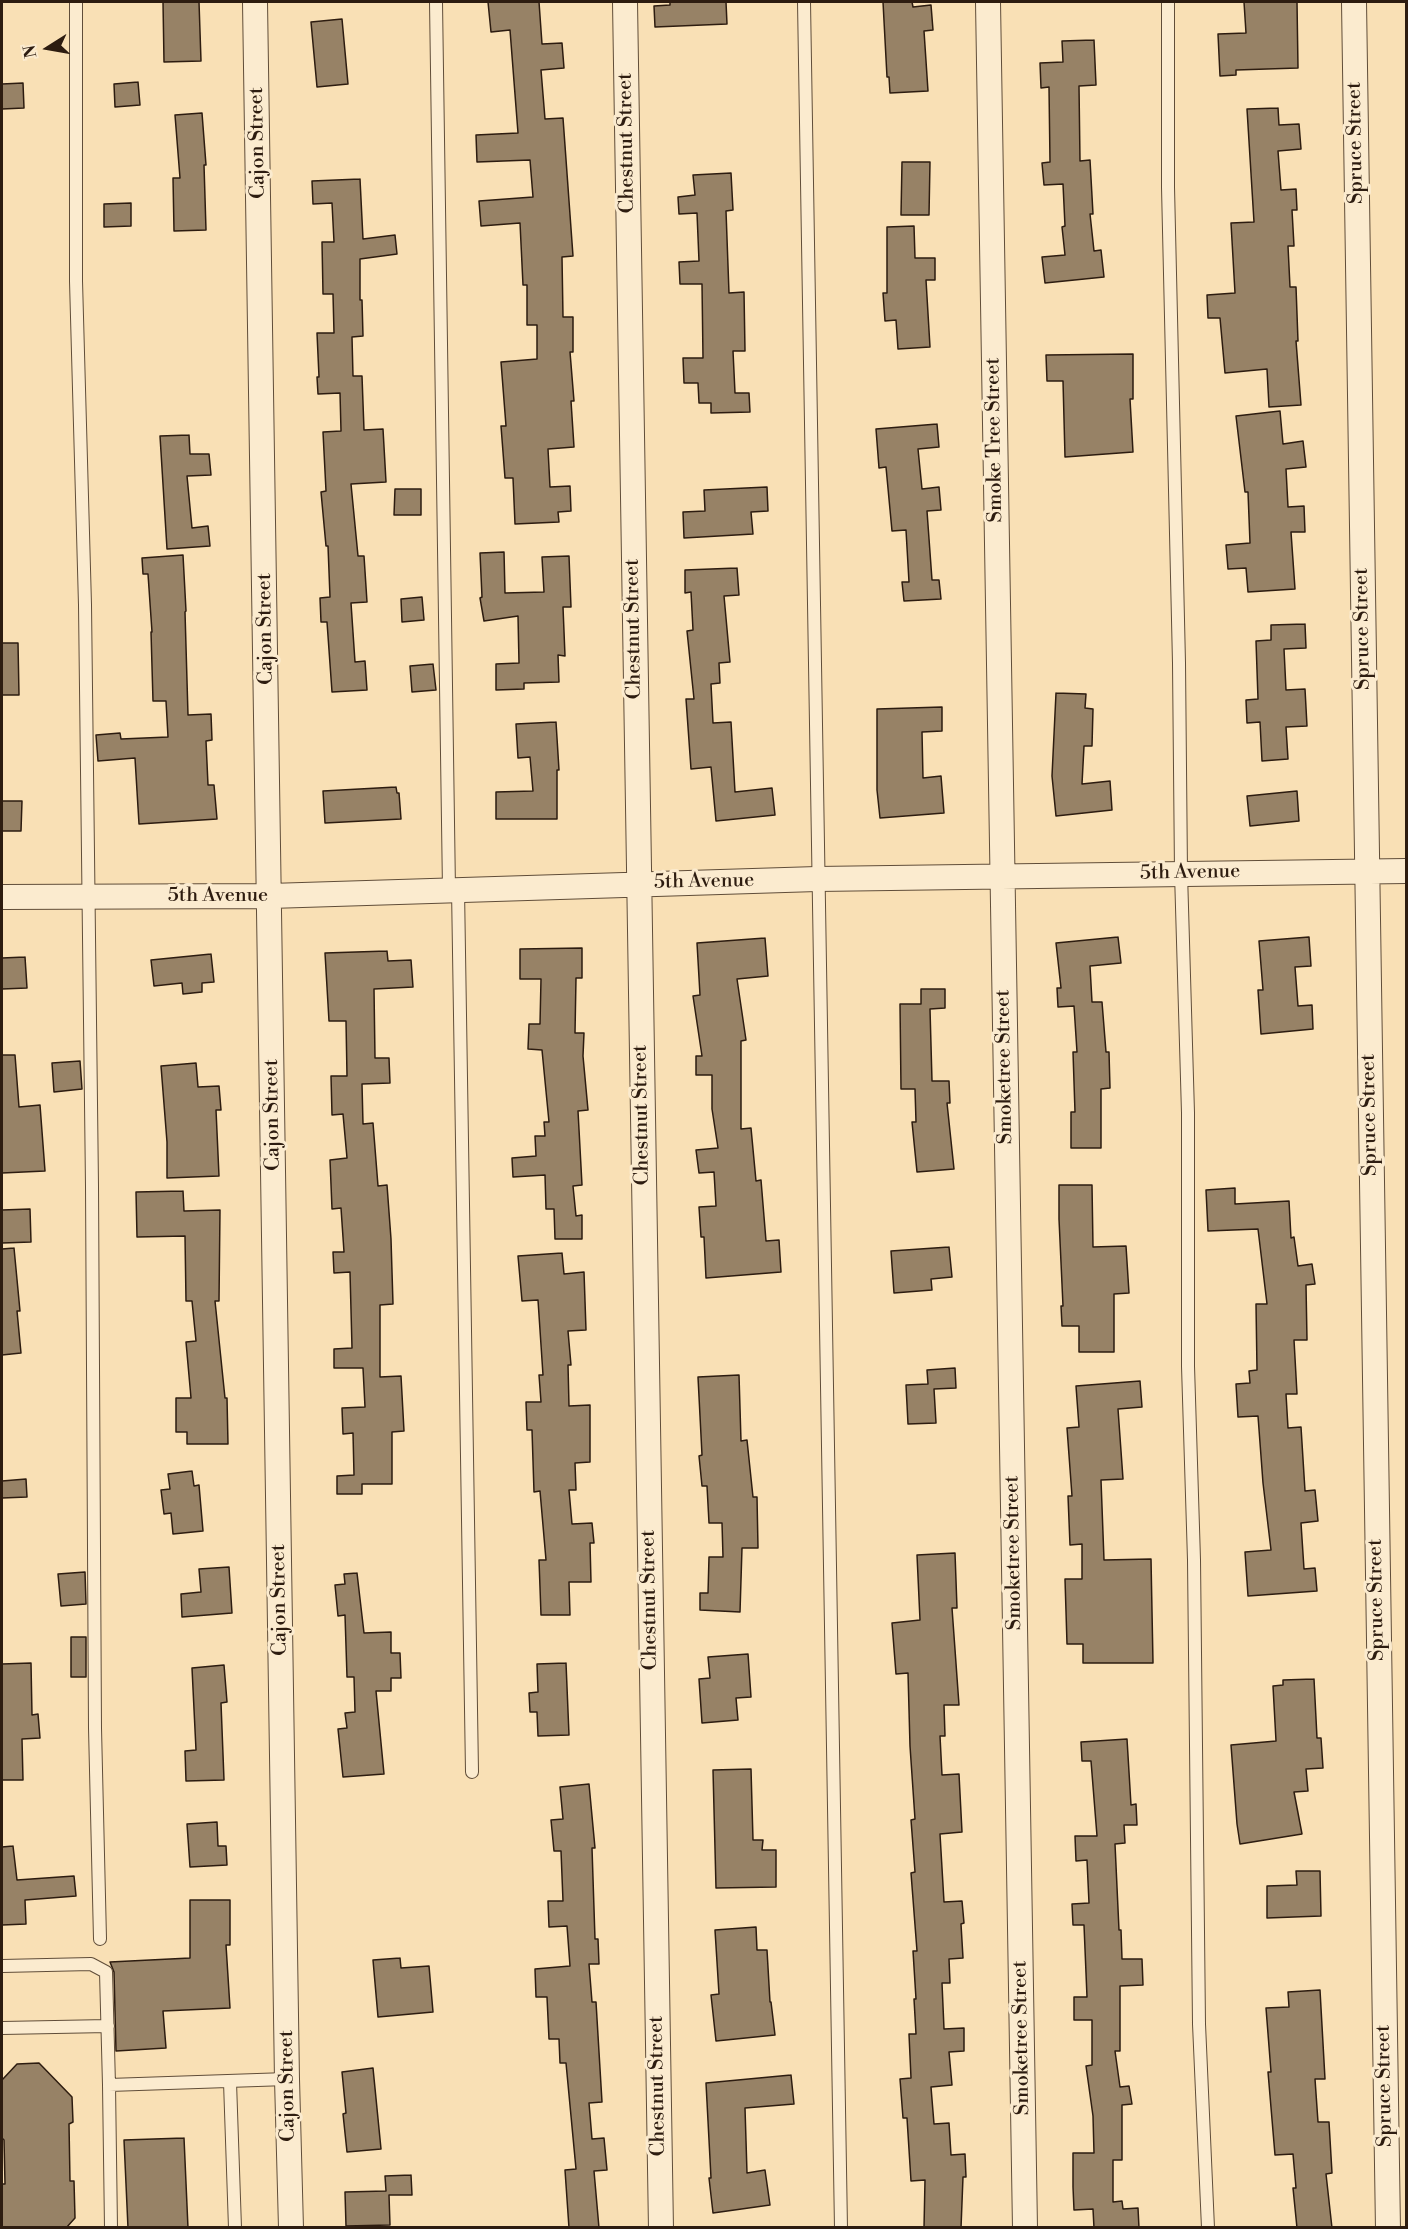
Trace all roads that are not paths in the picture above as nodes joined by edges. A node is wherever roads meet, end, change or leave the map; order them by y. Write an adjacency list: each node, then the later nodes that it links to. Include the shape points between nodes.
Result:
1 (76, 2): 18 (lane, via 76,281 85,605)
2 (255, 2): 16 (street, Cajon Street)
3 (436, 2): 15 (lane)
4 (625, 2): 14 (street, Chestnut Street)
5 (804, 2): 13 (lane)
6 (988, 2): 12 (street, Smoke Tree Street)
7 (1168, 2): 11 (lane)
8 (1354, 2): 9 (street, Spruce Street)
9 (1366, 871): 10 (street, 5th Avenue); 11 (street, 5th Avenue); 34 (street, Spruce Street)
10 (1407, 871)
11 (1181, 873): 12 (street, 5th Avenue); 33 (lane, via 1188,1113 1188,1366 1199,2024)
12 (1002, 878): 13 (street, 5th Avenue); 32 (street, Smoketree Street)
13 (817, 879): 14 (street, 5th Avenue); 31 (lane)
14 (638, 883): 15 (street, 5th Avenue); 30 (street, Chestnut Street)
15 (453, 890): 16 (street, 5th Avenue); 19 (lane)
16 (270, 896): 18 (street, 5th Avenue); 24 (street, Cajon Street)
17 (2, 897): 18 (street, 5th Avenue)
18 (87, 897): 20 (lane)
19 (472, 1772)
20 (100, 1940)
21 (2, 1966): 22 (lane, via 91,1965 106,1972)
22 (108, 2026): 23 (lane); 26 (lane)
23 (2, 2028)
24 (287, 2079): 25 (lane); 29 (street, Cajon Street)
25 (230, 2082): 26 (lane); 28 (lane)
26 (109, 2085): 27 (lane)
27 (111, 2228)
28 (235, 2228)
29 (291, 2228)
30 (661, 2228)
31 (841, 2228)
32 (1025, 2228)
33 (1208, 2228)
34 (1388, 2228)

